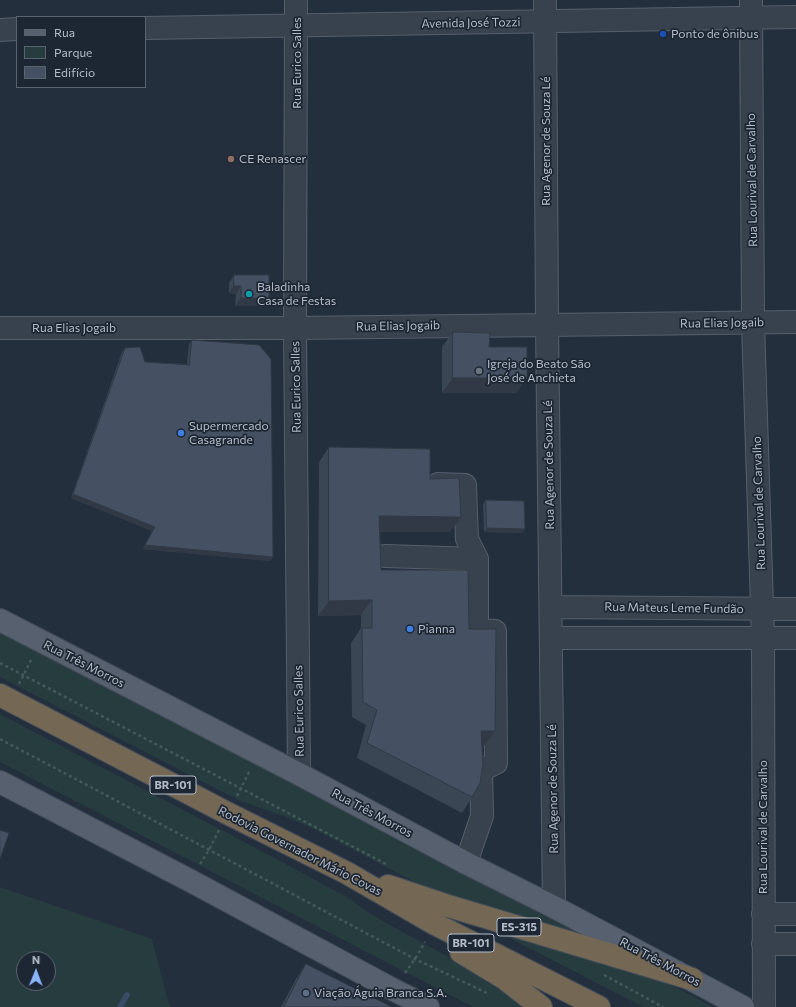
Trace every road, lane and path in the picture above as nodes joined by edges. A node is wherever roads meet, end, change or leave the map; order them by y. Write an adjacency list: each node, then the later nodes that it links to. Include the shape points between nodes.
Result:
1 (296, 0): 6 (street, Rua Eurico Salles)
2 (545, 0): 5 (street, Rua Agenor de Souza Lé)
3 (750, 9): 4 (street, Avenida José Tozzi); 5 (street, Avenida José Tozzi); 11 (street, Rua Lourival de Carvalho)
4 (796, 17)
5 (546, 22): 6 (street, Avenida José Tozzi); 12 (street, Rua Agenor de Souza Lé)
6 (297, 26): 7 (street, Avenida José Tozzi); 14 (street, Rua Eurico Salles)
7 (146, 28)
8 (16, 29): 9 (street)
9 (0, 30)
10 (796, 322): 11 (street, Rua Elias Jogaib)
11 (753, 323): 12 (street, Rua Elias Jogaib); 19 (street, Rua Lourival de Carvalho)
12 (547, 324): 14 (street, Rua Elias Jogaib); 18 (street, Rua Agenor de Souza Lé)
13 (0, 328): 14 (street, Rua Elias Jogaib)
14 (295, 328): 28 (street, Rua Eurico Salles)
15 (438, 484): 17 (street, via 465,484 467,539)
16 (385, 556): 17 (street)
17 (477, 559): 30 (street, via 477,630 495,631 496,763 481,770 482,816)
18 (551, 607): 19 (street, Rua Mateus Leme Fundão); 22 (street, Rua Agenor de Souza Lé)
19 (762, 609): 20 (street, Rua Mateus Leme Fundão); 23 (street, Rua Lourival de Carvalho)
20 (796, 609)
21 (0, 620): 28 (main road, Rua Três Morros)
22 (552, 638): 23 (street); 33 (street, Rua Agenor de Souza Lé)
23 (763, 638): 24 (street); 34 (street, Rua Lourival de Carvalho)
24 (796, 638)
25 (0, 662): 31 (path)
26 (0, 695): 32 (highway, Rodovia Governador Mário Covas / BR-101)
27 (0, 739): 40 (path, via 415,959)
28 (299, 774): 30 (main road, Rua Três Morros)
29 (0, 782): 41 (main road)
30 (466, 863): 33 (main road, Rua Três Morros)
31 (392, 867)
32 (347, 873): 39 (highway, ES-315); 42 (highway, via 431,932 504,978); 43 (highway, Rodovia Governador Mário Covas / BR-101, via 435,924)
33 (554, 907): 39 (main road, Rua Três Morros)
34 (763, 914): 35 (street); 36 (street, Rua Lourival de Carvalho)
35 (796, 914)
36 (763, 944): 37 (street); 46 (street, Rua Lourival de Carvalho)
37 (796, 944)
38 (602, 974): 44 (path)
39 (692, 979): 45 (main road, Rua Três Morros)
40 (492, 996)
41 (428, 1007)
42 (542, 1007)
43 (599, 1007)
44 (663, 1007)
45 (743, 1007)
46 (764, 1007)

